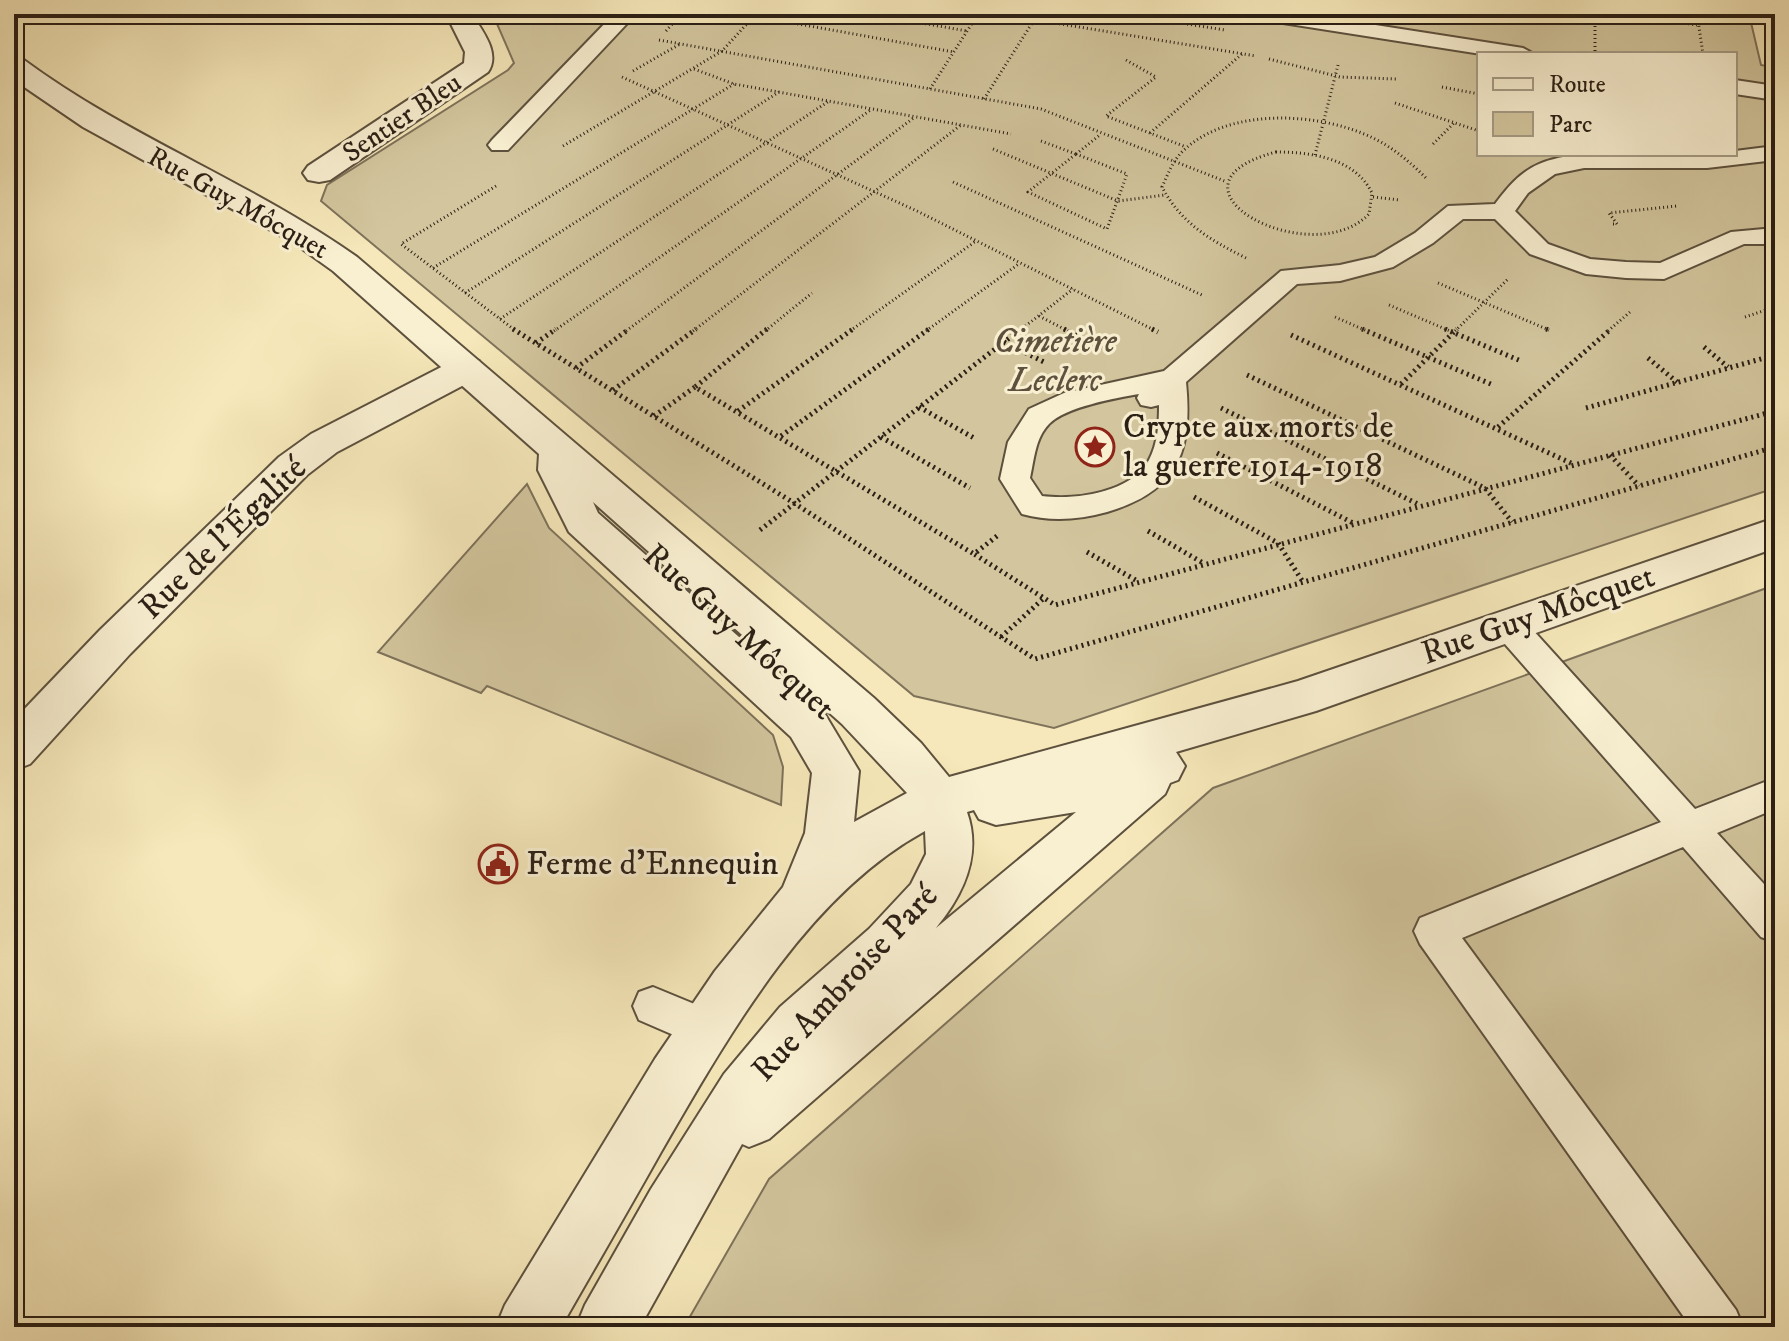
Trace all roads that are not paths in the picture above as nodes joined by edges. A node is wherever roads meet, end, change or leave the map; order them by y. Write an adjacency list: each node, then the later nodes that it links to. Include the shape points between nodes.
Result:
1 (459, 14): 10 (street, Sentier Bleu, via 479,52 478,66)
2 (626, 14): 8 (lane)
3 (1264, 14): 4 (lane)
4 (1510, 52)
5 (14, 66): 13 (street, Rue Guy Môcquet, via 99,125 302,233)
6 (1737, 87): 7 (lane)
7 (1775, 93)
8 (500, 145)
9 (1775, 153): 11 (lane, via 1707,161 1584,161 1547,169 1519,188)
10 (319, 173)
11 (1502, 212): 12 (lane, via 1539,249 1586,266 1664,271 1740,237); 14 (lane, via 1457,211 1384,262 1290,277)
12 (1775, 236)
13 (466, 369): 15 (street, Rue Guy Môcquet); 19 (street, Rue de l'Égalité, via 324,443 293,466 115,642)
14 (1160, 390): 14 (lane, via 1176,413 1171,443 1155,476 1117,498 1072,509 1033,506 1018,467 1023,442 1039,416 1074,400)
15 (558, 461): 22 (street, Rue Guy Môcquet, via 901,779); 24 (street, Rue Ambroise Paré, via 583,522 807,724 836,771 829,833)
16 (1775, 533): 17 (street, Rue Guy Môcquet)
17 (1509, 626): 18 (street, Rue Guy Môcquet); 23 (lane)
18 (1300, 698): 20 (street, Rue Guy Môcquet, via 1202,743); 22 (street, Rue Guy Môcquet)
19 (14, 751)
20 (1168, 765): 22 (street, Rue Guy Môcquet, via 1027,803); 28 (street, Rue Ambroise Paré, via 745,1122)
21 (1775, 793): 23 (lane)
22 (938, 800): 24 (street, Rue Ambroise Paré, via 875,834); 28 (street, Rue Ambroise Paré, via 950,852 936,892 761,1069)
23 (1688, 828): 25 (lane); 31 (lane, via 1434,931)
24 (795, 909): 27 (street, Rue Ambroise Paré)
25 (1775, 924)
26 (653, 1006): 27 (lane)
27 (706, 1029): 29 (street, Rue Ambroise Paré)
28 (662, 1231): 30 (street, Rue Ambroise Paré)
29 (527, 1327)
30 (607, 1327)
31 (1719, 1327)

